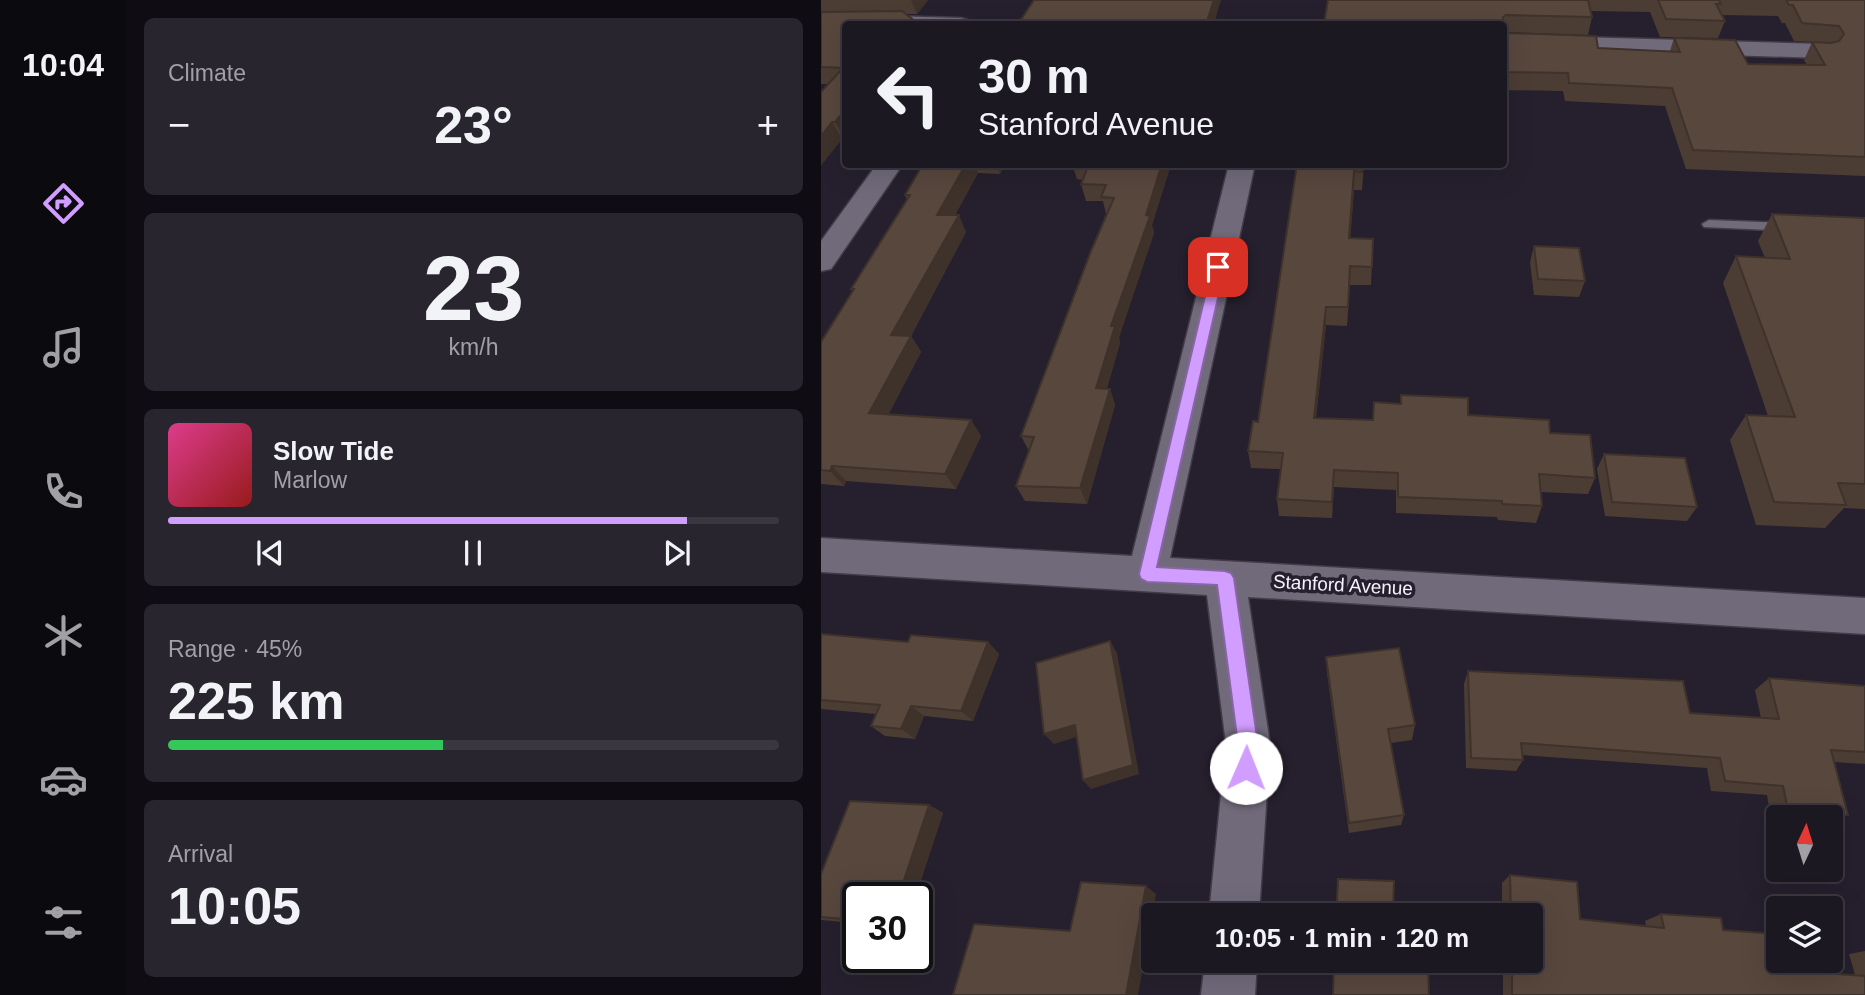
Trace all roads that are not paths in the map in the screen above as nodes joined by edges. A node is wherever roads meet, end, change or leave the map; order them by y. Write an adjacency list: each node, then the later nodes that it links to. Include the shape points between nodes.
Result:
1 (821, 20): 2 (street)
2 (856, 21)
3 (1507, 41): 4 (street)
4 (1822, 51)
5 (887, 168): 9 (street)
6 (1241, 168): 11 (street)
7 (1709, 224): 8 (lane)
8 (1800, 228)
9 (821, 262)
10 (821, 555): 11 (street, Stanford Avenue)
11 (1147, 574): 12 (street, Stanford Avenue)
12 (1225, 578): 13 (street, Stanford Avenue); 14 (street, via 1248,744)
13 (1865, 617)
14 (1235, 903)
15 (1230, 973): 16 (street)
16 (1228, 995)

